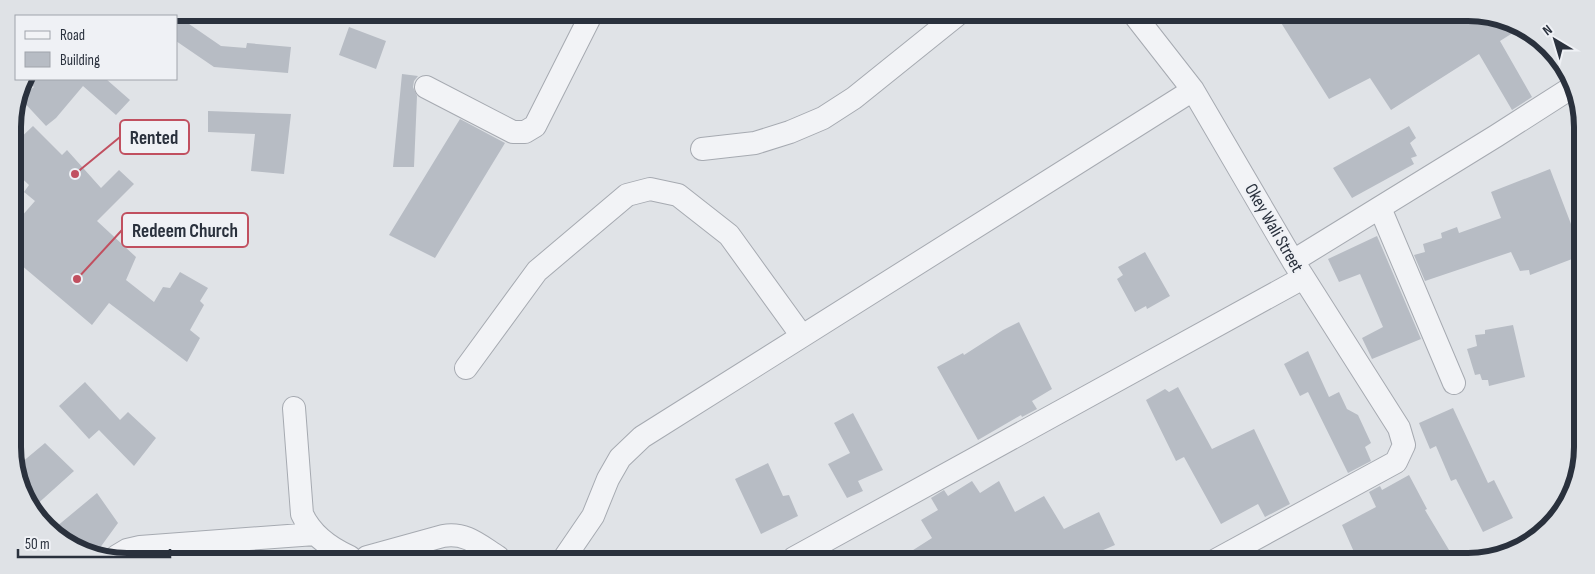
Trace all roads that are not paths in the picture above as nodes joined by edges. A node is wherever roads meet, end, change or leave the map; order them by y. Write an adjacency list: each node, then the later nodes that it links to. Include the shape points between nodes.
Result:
1 (588, 21): 4 (street, via 535,126 525,132 513,132)
2 (950, 21): 7 (street, via 854,98 823,118 755,143)
3 (1139, 21): 5 (street, Okey Wali Street)
4 (426, 87)
5 (1193, 90): 9 (street, Okey Wali Street); 10 (street)
6 (1567, 90): 8 (street)
7 (702, 149)
8 (1380, 208): 9 (street); 12 (street)
9 (1298, 269): 20 (street); 21 (street, Okey Wali Street, via 1399,428 1404,445 1396,462)
10 (802, 336): 11 (street, via 729,235 678,195 650,189 627,195 537,271); 19 (street, via 631,447 620,458 593,516)
11 (466, 368)
12 (1454, 383)
13 (294, 408): 14 (street, via 302,514)
14 (315, 534): 15 (street, via 140,547); 16 (street)
15 (122, 553)
16 (342, 553)
17 (382, 553): 18 (street, via 454,534 465,536)
18 (492, 553)
19 (568, 553)
20 (803, 553)
21 (1229, 553)

